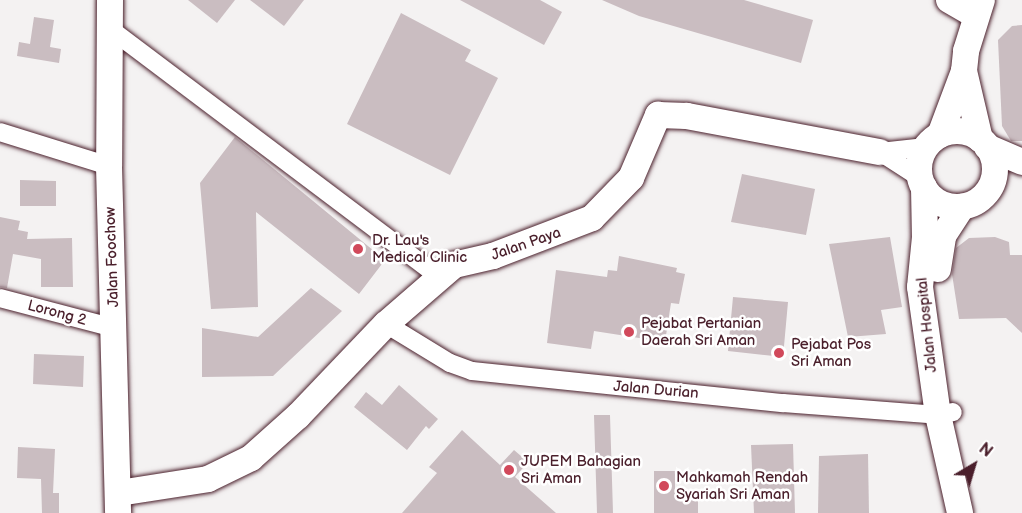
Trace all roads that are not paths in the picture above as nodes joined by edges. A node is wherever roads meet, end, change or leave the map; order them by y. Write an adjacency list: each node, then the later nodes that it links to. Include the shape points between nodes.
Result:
1 (110, 0): 4 (main road, Jalan Foochow)
2 (949, 0): 3 (main road)
3 (979, 7): 5 (main road)
4 (109, 28): 11 (main road, Jalan Foochow); 16 (street)
5 (964, 71): 7 (main road); 8 (main road)
6 (0, 132): 11 (street)
7 (933, 141): 8 (main road, via 960,131); 9 (street); 13 (main road, via 921,156)
8 (983, 143): 10 (main road); 14 (main road, via 994,168)
9 (880, 152): 13 (street); 16 (main road, Jalan Paya, via 687,116 658,115 631,178 592,218 493,256 454,265)
10 (1022, 162)
11 (109, 165): 19 (main road, Jalan Foochow)
12 (1022, 177): 14 (main road)
13 (922, 182): 15 (main road, via 940,203); 20 (main road, Jalan Hospital, via 926,237 920,287)
14 (989, 189): 15 (main road)
15 (962, 207): 20 (main road, Jalan Hospital, via 943,236 938,267)
16 (439, 277): 18 (main road, Jalan Paya)
17 (0, 297): 19 (street, Lorong 2)
18 (386, 324): 20 (street, Jalan Durian, via 450,363 472,370 621,388); 21 (main road, Jalan Paya, via 298,416 251,458 208,479)
19 (114, 328): 21 (main road, Jalan Foochow)
20 (946, 414): 22 (main road, Jalan Hospital)
21 (118, 503)
22 (960, 513)

